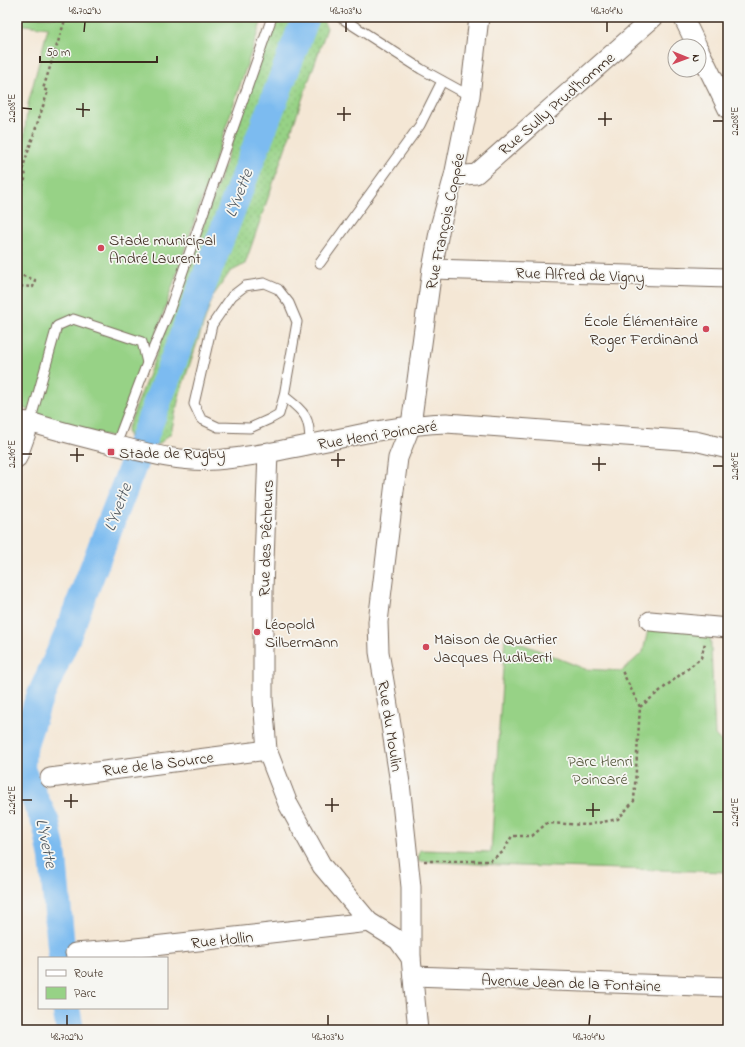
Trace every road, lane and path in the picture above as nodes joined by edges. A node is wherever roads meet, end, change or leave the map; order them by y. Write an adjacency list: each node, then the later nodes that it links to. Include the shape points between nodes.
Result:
1 (35, 17): 8 (path)
2 (66, 17): 8 (path)
3 (272, 17): 21 (lane, via 168,314)
4 (340, 17): 11 (lane)
5 (480, 17): 12 (street, Rue François Coppée)
6 (654, 17): 14 (street, Rue Sully Prud'homme, via 476,174)
7 (683, 17): 9 (street)
8 (63, 21): 15 (path, via 43,89 48,91 23,167 26,176)
9 (693, 38)
10 (707, 66): 13 (street)
11 (442, 81): 12 (lane); 16 (lane, via 420,125)
12 (470, 96): 14 (street, Rue François Coppée)
13 (728, 109)
14 (454, 176): 17 (street, Rue François Coppée)
15 (17, 204)
16 (320, 263)
17 (432, 269): 19 (street, Rue Alfred de Vigny); 24 (street, Rue François Coppée)
18 (17, 274): 20 (path, via 35,280 33,287)
19 (728, 278)
20 (17, 286)
21 (147, 363): 23 (lane, via 142,342 73,319 57,326); 26 (lane)
22 (284, 396): 22 (lane, via 297,322 289,303 278,289 264,283 244,286 232,296 212,325 194,404 201,419 218,427 250,428 279,414); 25 (lane, via 304,411 310,429)
23 (21, 419): 26 (street, Rue Henri Poincaré); 29 (street)
24 (411, 425): 25 (street, Rue Henri Poincaré); 27 (street, Rue Henri Poincaré, via 446,423 695,441); 36 (street, Rue du Moulin, via 398,458 378,622 379,652 400,783)
25 (310, 444): 28 (street, Rue Henri Poincaré)
26 (120, 446): 28 (street, Rue Henri Poincaré, via 179,459 215,460)
27 (728, 449)
28 (268, 452): 34 (street, Rue des Pêcheurs, via 263,589 263,692)
29 (17, 458)
30 (650, 621): 31 (street)
31 (719, 627): 33 (path, via 701,658)
32 (622, 671): 33 (path)
33 (640, 707): 36 (path, via 634,801 618,819 587,825 548,823 532,836 512,836 503,852 489,861)
34 (267, 750): 35 (street, Rue de la Source); 37 (street, Rue des Pêcheurs, via 288,804 322,866)
35 (50, 778)
36 (408, 860): 39 (street, Rue du Moulin)
37 (370, 922): 38 (street, Rue Hollin); 39 (street, Rue des Pêcheurs, via 398,940)
38 (75, 953)
39 (412, 967): 40 (street, Avenue Jean de la Fontaine); 41 (street, Rue du Moulin)
40 (728, 987)
41 (418, 1030)

